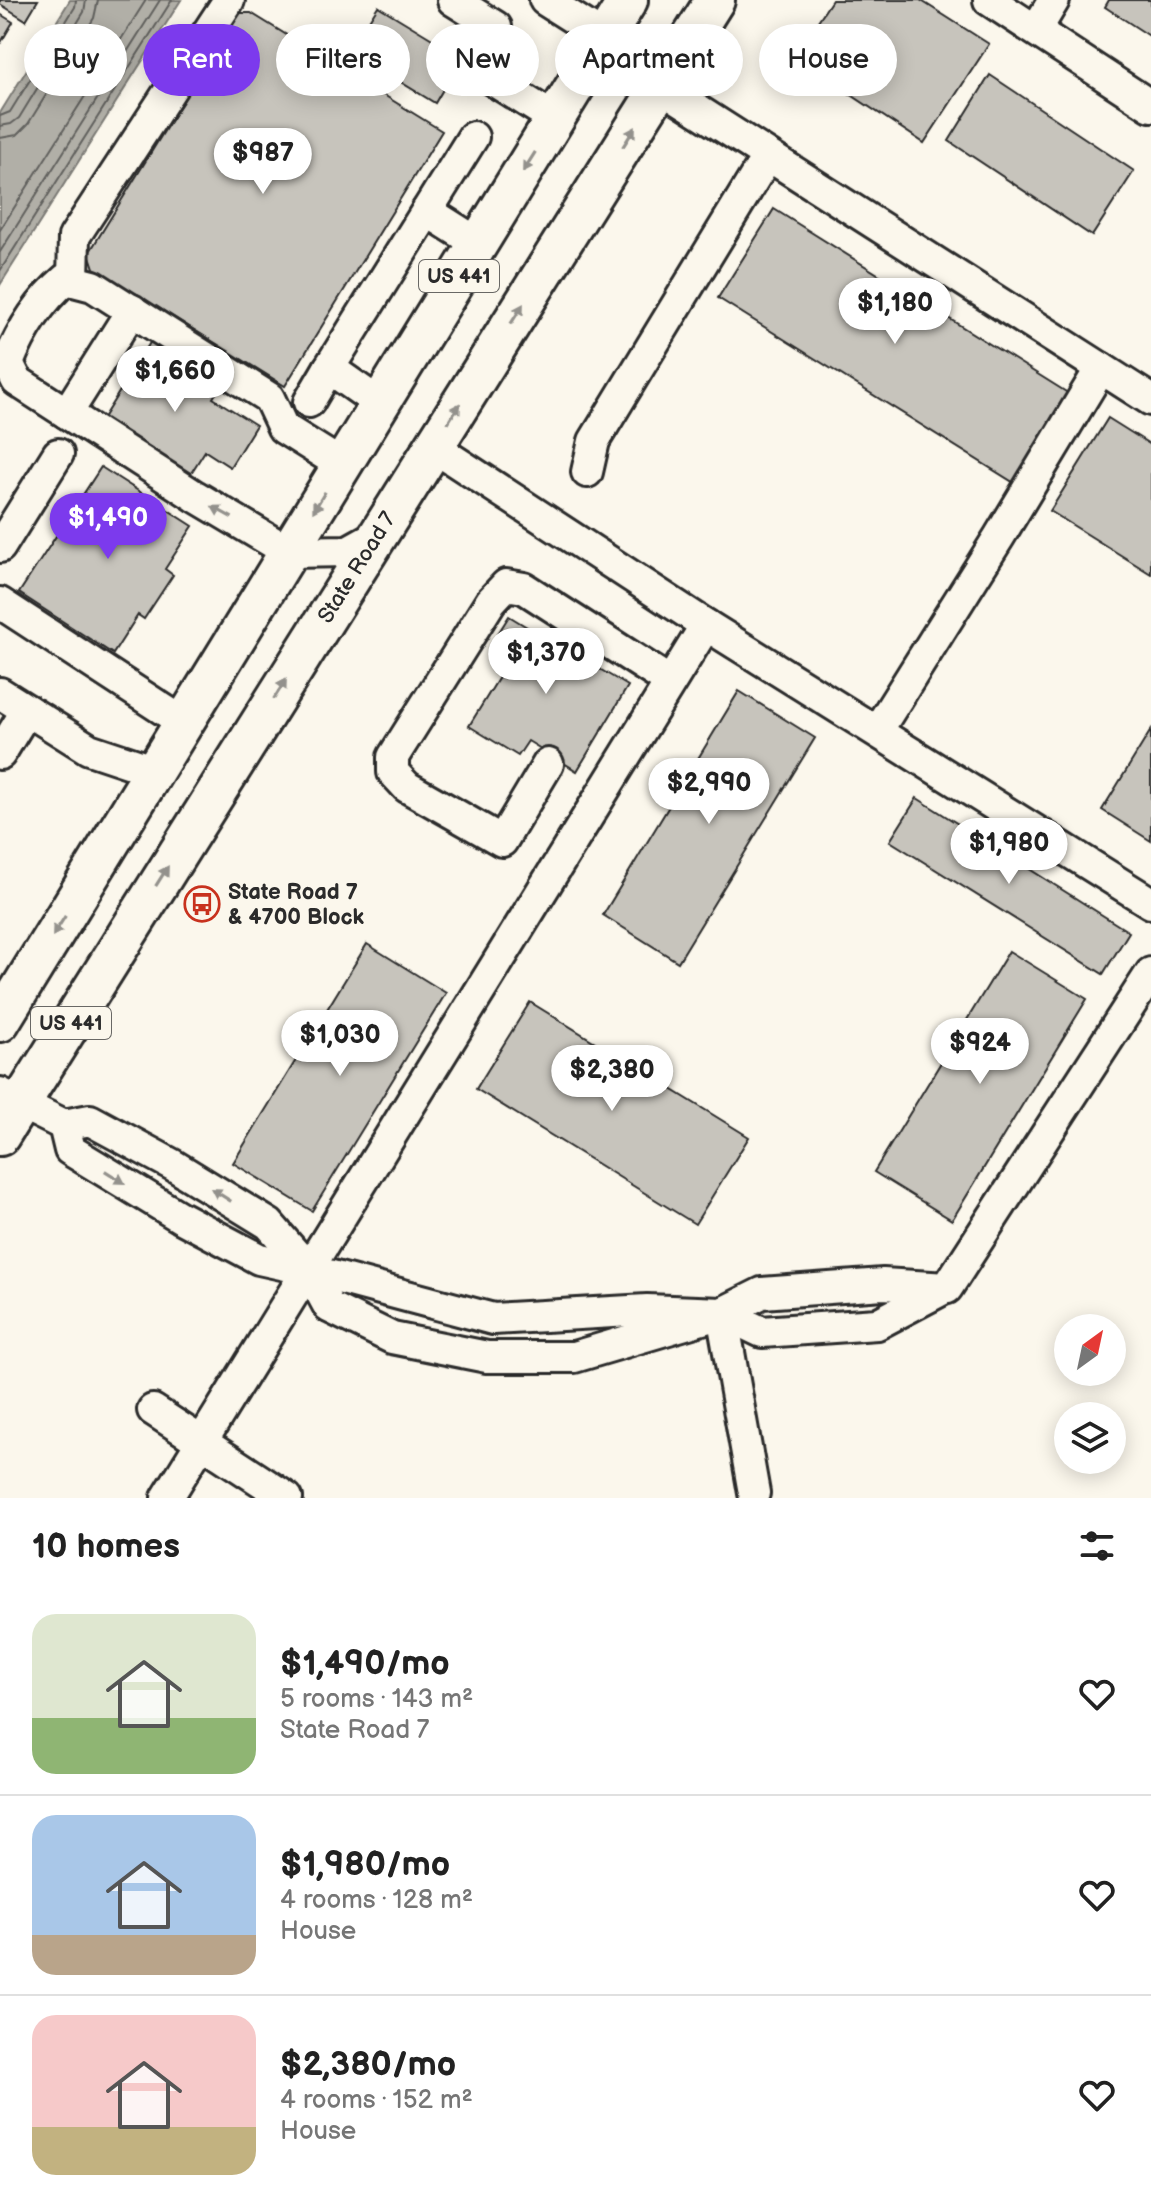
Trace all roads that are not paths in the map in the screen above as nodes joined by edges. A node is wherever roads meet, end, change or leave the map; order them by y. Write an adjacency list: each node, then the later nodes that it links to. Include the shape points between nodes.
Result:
1 (229, 0): 21 (street, via 74,237)
2 (453, 0): 16 (street, via 496,27 472,67)
3 (545, 0): 8 (street)
4 (628, 0): 9 (main road, US 441)
5 (715, 0): 10 (main road, State Road 7 / US 441)
6 (989, 0): 11 (street)
7 (1054, 0): 11 (street)
8 (583, 24)
9 (613, 24)
10 (700, 24)
11 (1036, 30): 15 (street)
12 (569, 96): 16 (main road, US 441)
13 (655, 96): 29 (main road, State Road 7 / US 441, one-way to 13)
14 (675, 96): 18 (street)
15 (1151, 106)
16 (555, 119): 20 (main road, US 441, one-way to 20)
17 (473, 137): 19 (street)
18 (767, 157): 24 (street); 32 (street, via 594,441)
19 (427, 211): 20 (street); 23 (street)
20 (479, 244): 27 (main road, US 441)
21 (73, 280): 22 (street); 28 (street, via 66,279 47,295 8,363 17,381)
22 (132, 310): 28 (street); 31 (street, via 269,398 283,428)
23 (329, 368): 26 (street); 27 (street)
24 (1101, 368): 25 (street); 42 (street)
25 (1151, 400)
26 (309, 402)
27 (380, 404): 31 (main road, US 441)
28 (67, 413): 35 (street, one-way to 28)
29 (432, 446): 33 (main road, State Road 7 / US 441); 37 (street)
30 (58, 454): 34 (street)
31 (342, 465): 35 (main road, US 441, one-way to 35)
32 (587, 472)
33 (375, 536): 35 (street, via 348,551); 49 (main road, State Road 7 / US 441, one-way to 33)
34 (0, 547)
35 (289, 552): 41 (main road, US 441)
36 (0, 603): 41 (street)
37 (706, 625): 38 (street); 42 (street)
38 (670, 682): 44 (street, via 524,588 506,585 393,757 393,772 407,787 502,841); 52 (street)
39 (0, 693): 40 (street)
40 (27, 710): 43 (street); 45 (street, via 89,749)
41 (184, 723): 45 (main road, US 441)
42 (877, 731): 46 (street)
43 (0, 754)
44 (548, 764)
45 (155, 771): 48 (main road, US 441, one-way to 48)
46 (1151, 903)
47 (1151, 973): 53 (street, via 947,1288 883,1284 762,1293)
48 (0, 1022)
49 (10, 1098): 50 (street); 51 (main road, State Road 7 / US 441)
50 (64, 1125): 52 (street, one-way to 50, via 269,1224 173,1165 90,1120); 52 (street, one-way to 52, via 70,1150 180,1217 259,1259)
51 (0, 1136)
52 (309, 1270): 53 (street, via 493,1319 647,1310); 53 (street, via 329,1307 392,1338 487,1357 574,1357); 55 (street)
53 (722, 1313): 56 (street)
54 (153, 1410): 55 (street)
55 (202, 1441): 57 (street); 58 (street)
56 (754, 1493)
57 (167, 1498)
58 (287, 1498)

